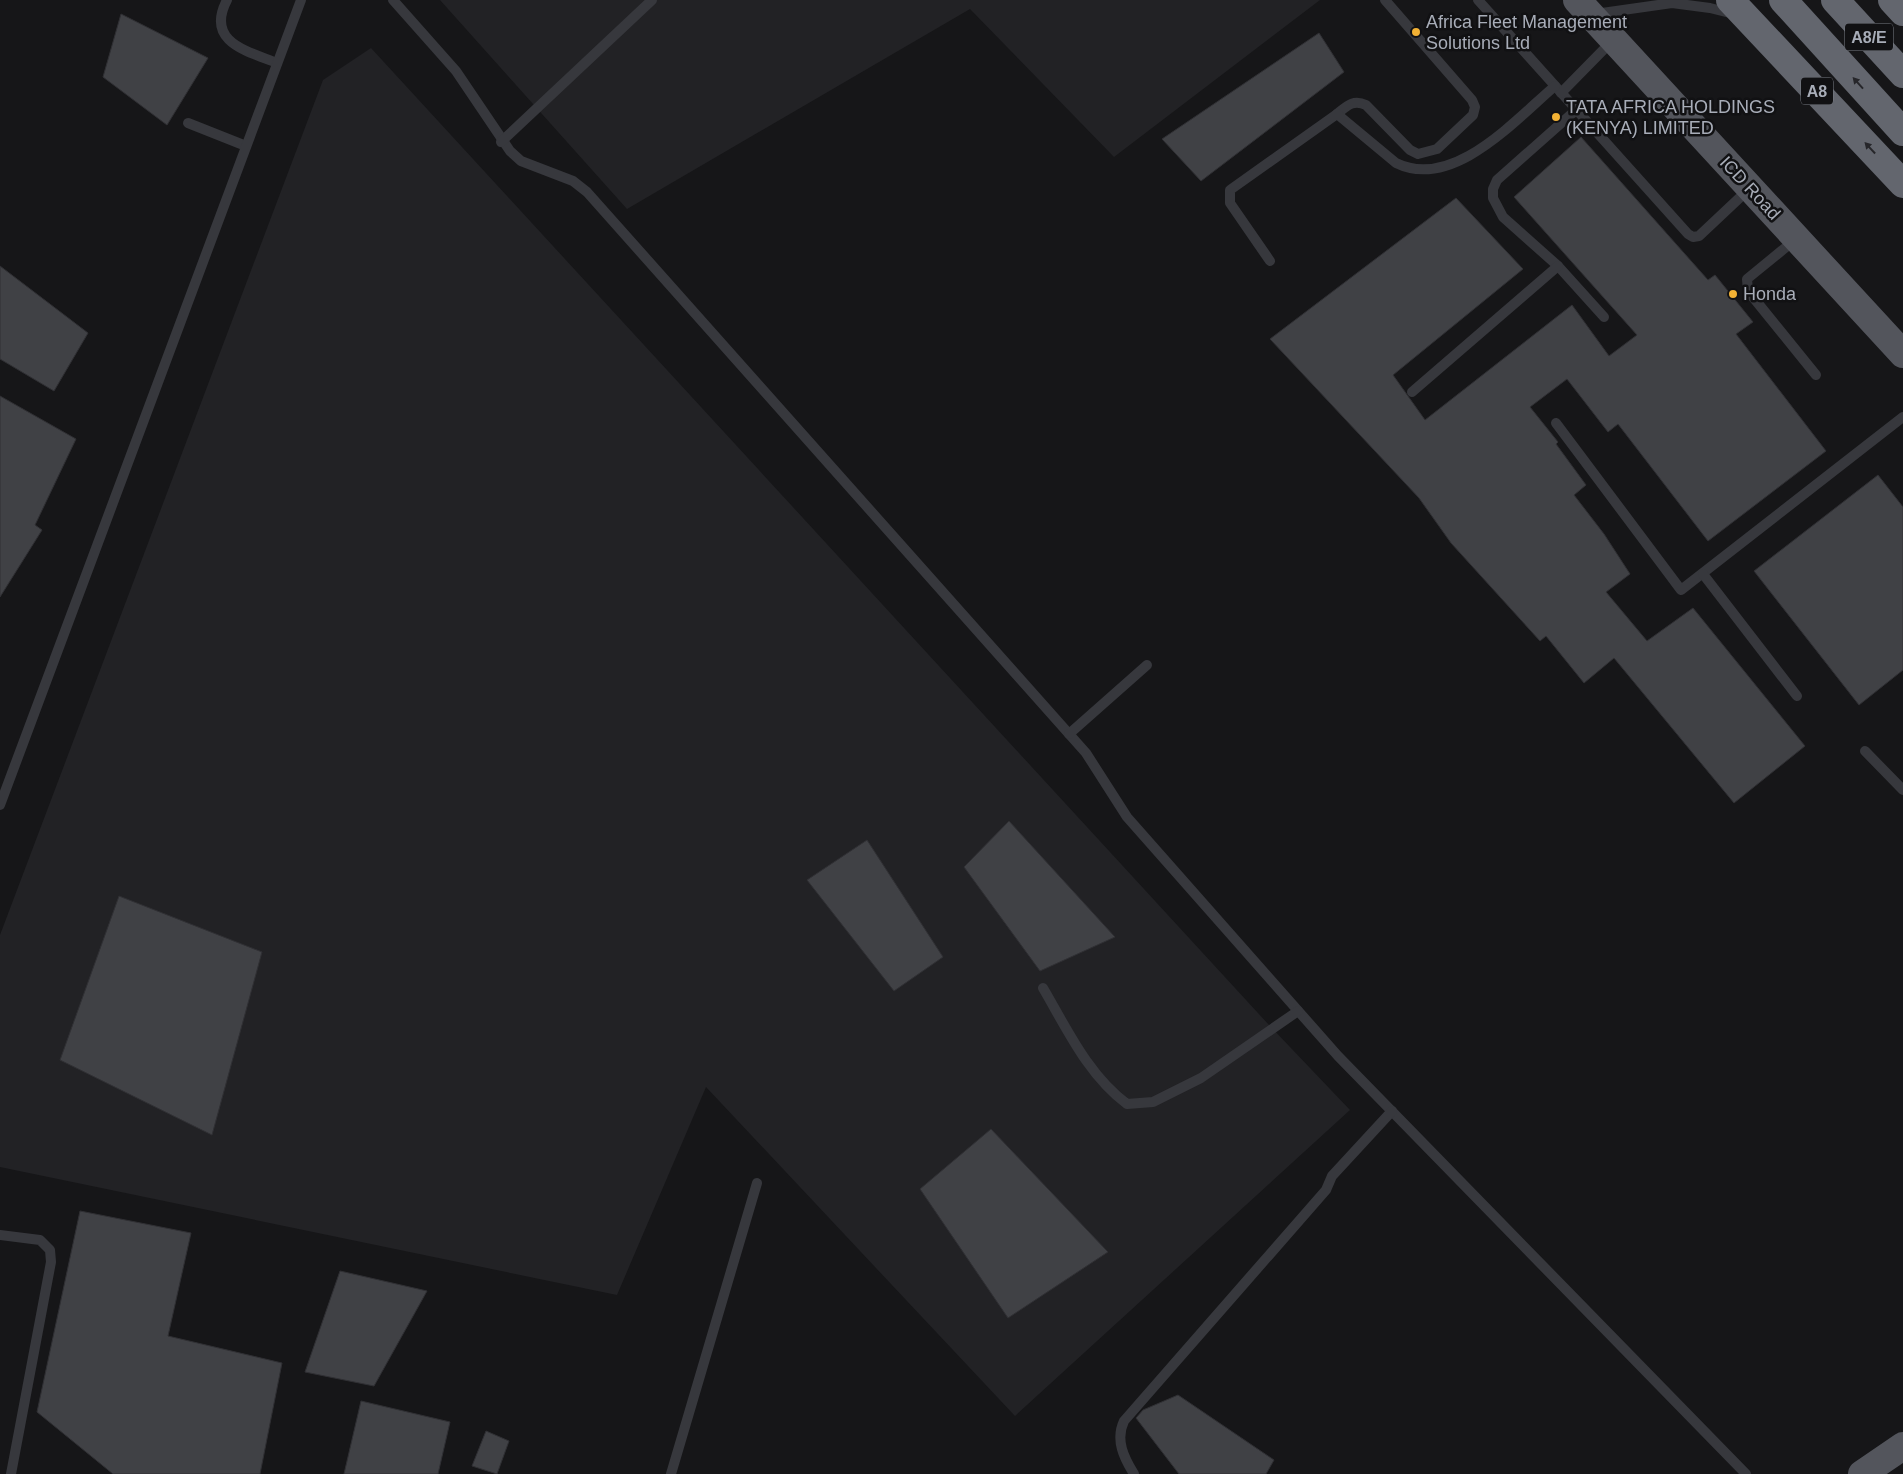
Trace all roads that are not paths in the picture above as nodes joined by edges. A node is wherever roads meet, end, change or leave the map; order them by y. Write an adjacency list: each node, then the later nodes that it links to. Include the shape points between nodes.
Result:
1 (227, 0): 15 (lane, via 221,17 221,31 232,44)
2 (301, 0): 15 (lane)
3 (393, 0): 22 (lane, via 456,71)
4 (652, 0): 22 (lane)
5 (1385, 0): 19 (lane, via 1472,100 1475,107 1473,115 1437,149 1418,154 1359,101)
6 (1478, 0): 17 (lane)
7 (1783, 0): 21 (highway, A8/E, one-way to 7)
8 (1835, 0): 16 (highway, A8/E)
9 (1892, 0): 13 (highway)
10 (1670, 2): 11 (lane); 12 (lane)
11 (1584, 7): 14 (main road, ICD Road)
12 (1738, 9): 24 (highway, A8, one-way to 12)
13 (1903, 12)
14 (1614, 40): 17 (lane); 25 (main road, ICD Road)
15 (278, 63): 23 (lane)
16 (1903, 74)
17 (1558, 90): 18 (lane); 19 (lane, via 1479,150 1448,165 1429,169 1404,168)
18 (1576, 110): 25 (lane, via 1694,238); 28 (lane, via 1497,180 1493,188 1495,203 1503,217)
19 (1337, 114): 27 (lane, via 1230,190 1230,202)
20 (188, 122): 23 (lane)
21 (1903, 132)
22 (501, 142): 38 (lane, via 521,162 580,186)
23 (246, 146): 41 (lane)
24 (1903, 184)
25 (1750, 188): 26 (main road, ICD Road)
26 (1796, 238): 30 (main road, ICD Road); 31 (lane, via 1747,279 1746,284 1748,291)
27 (1270, 261)
28 (1558, 266): 29 (lane); 32 (lane)
29 (1604, 317)
30 (1903, 354)
31 (1816, 375)
32 (1412, 392)
33 (1903, 417): 35 (lane)
34 (1556, 423): 35 (lane, via 1681,590)
35 (1703, 574): 37 (lane)
36 (1147, 665): 38 (lane)
37 (1797, 696)
38 (1069, 734): 43 (lane, via 1086,753 1127,817)
39 (1865, 751): 40 (lane)
40 (1903, 790)
41 (0, 805)
42 (1043, 988): 43 (lane, via 1106,1089 1127,1104 1153,1102 1201,1078)
43 (1298, 1012): 44 (lane)
44 (1392, 1111): 50 (lane, via 1332,1176 1326,1190 1124,1421 1120,1430 1123,1456); 51 (lane)
45 (757, 1183): 49 (lane)
46 (0, 1235): 48 (lane, via 40,1240 50,1250 51,1262)
47 (1903, 1446): 52 (main road)
48 (11, 1474)
49 (671, 1474)
50 (1134, 1474)
51 (1746, 1474)
52 (1862, 1474)

